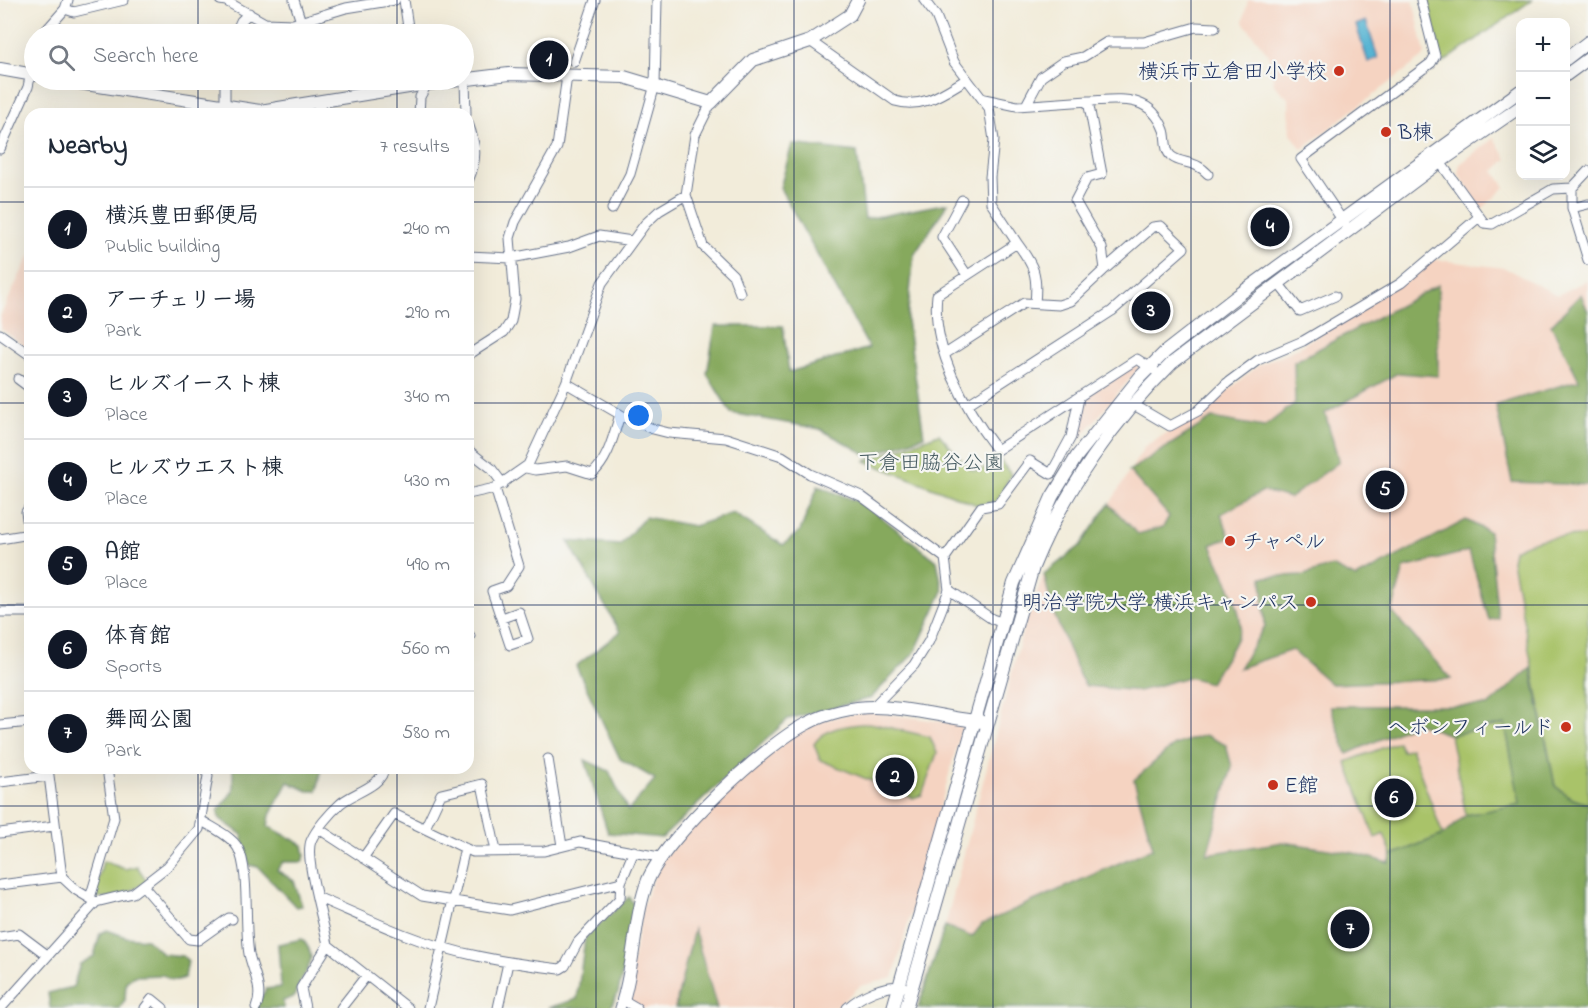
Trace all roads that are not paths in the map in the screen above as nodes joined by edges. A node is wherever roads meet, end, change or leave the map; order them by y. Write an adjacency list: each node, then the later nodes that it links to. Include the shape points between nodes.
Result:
1 (124, 0): 11 (street, via 74,12)
2 (220, 0): 12 (street)
3 (294, 0): 13 (street)
4 (395, 0): 13 (street, via 346,8)
5 (404, 0): 16 (street)
6 (595, 0): 22 (street)
7 (657, 0): 29 (street)
8 (858, 0): 18 (street, via 850,15)
9 (924, 0): 28 (street, via 936,16 954,63)
10 (1421, 0): 60 (street, via 1435,56 1431,63 1301,159)
11 (66, 4): 14 (street)
12 (249, 13): 13 (street, via 265,23); 15 (street)
13 (302, 22)
14 (51, 24)
15 (240, 24)
16 (408, 24)
17 (1215, 28): 40 (street, via 1196,27 1144,42 1107,42 1083,57 1064,61 1041,77)
18 (810, 41): 28 (street, via 901,103 924,103); 39 (street, via 753,60)
19 (1588, 42): 20 (street)
20 (1570, 55)
21 (1588, 58): 24 (street)
22 (574, 62)
23 (0, 69): 25 (street)
24 (1570, 72)
25 (24, 74)
26 (567, 76): 27 (street, via 509,74); 29 (street, via 624,76); 65 (street, via 557,147 514,222)
27 (474, 79)
28 (965, 80): 37 (street)
29 (655, 85): 39 (street); 58 (street, via 630,174)
30 (27, 90): 47 (street)
31 (116, 90): 41 (street)
32 (224, 90): 42 (street)
33 (393, 90): 43 (street)
34 (423, 90): 44 (street)
35 (465, 90): 45 (street)
36 (1516, 95): 49 (street)
37 (984, 99): 40 (street); 63 (street, via 993,128 991,203)
38 (1088, 102): 40 (street); 52 (street, via 1136,100 1147,107 1164,129 1172,158 1199,165); 67 (street, via 1102,174 1087,178 1075,201 1102,248)
39 (711, 103): 54 (street, via 695,135)
40 (1026, 105)
41 (215, 108)
42 (221, 108)
43 (320, 108)
44 (419, 108)
45 (466, 108)
46 (1516, 110): 49 (street)
47 (0, 149)
48 (474, 150): 50 (street)
49 (1437, 158): 59 (street); 60 (street); 61 (street)
50 (474, 164)
51 (1588, 171): 53 (street)
52 (1208, 174)
53 (1572, 188): 57 (street); 59 (street, via 1553,189 1492,224)
54 (686, 195): 62 (street, via 659,211); 70 (street, via 703,246 733,275)
55 (962, 200): 68 (street, via 942,237)
56 (1588, 204): 57 (street)
57 (1572, 208): 66 (street)
58 (612, 209)
59 (1479, 217): 83 (street, via 1401,283 1303,341 1258,360 1198,411 1170,426)
60 (1343, 220): 61 (street); 77 (street, via 1218,310)
61 (1350, 231): 69 (street)
62 (632, 241): 65 (street, via 599,236 569,247); 79 (street, via 602,283)
63 (1017, 243): 68 (street); 72 (street, via 1035,270)
64 (474, 256): 65 (street)
65 (511, 258): 74 (street, via 515,299 512,321 504,332)
66 (1588, 260)
67 (1105, 269): 72 (street, via 1071,301 1059,305); 82 (street, via 1153,227 1161,226 1184,248 1112,311)
68 (967, 275): 76 (street, via 937,295 934,314)
69 (1278, 283): 71 (street, via 1300,311); 77 (street)
70 (740, 292)
71 (1335, 296)
72 (1035, 303): 76 (street, via 1024,303)
73 (0, 334): 75 (street)
74 (474, 351)
75 (24, 352)
76 (945, 354): 82 (street)
77 (1156, 371): 81 (street, via 1137,359); 83 (street); 96 (street, via 1107,417 1077,456 1032,538)
78 (18, 379): 80 (street)
79 (567, 383): 84 (street); 86 (street)
80 (24, 384)
81 (1079, 398): 82 (street, via 997,450); 91 (street, via 1071,437 1051,474 1030,461 999,504 981,507)
82 (968, 404)
83 (1134, 405): 98 (street, via 1090,462 1044,540)
84 (620, 415): 86 (street, via 604,458 592,474 567,466); 91 (street, via 669,433 726,438 782,456 810,474 861,496)
85 (474, 455): 87 (street, via 490,468)
86 (526, 468): 87 (street)
87 (499, 486): 88 (street); 95 (street, via 519,566 506,586 492,591)
88 (474, 492)
89 (24, 535): 90 (street)
90 (0, 539)
91 (945, 558): 92 (street)
92 (950, 590): 96 (street); 97 (street, via 929,641 914,665)
93 (0, 612): 94 (street)
94 (24, 612)
95 (502, 618)
96 (1001, 622): 98 (street)
97 (873, 707): 98 (street); 117 (street, via 810,721 776,742 710,802)
98 (981, 722): 133 (street)
99 (24, 723): 100 (street)
100 (0, 725)
101 (548, 759): 113 (street)
102 (39, 774): 107 (street)
103 (49, 774): 109 (street)
104 (108, 774): 124 (street, via 114,818)
105 (206, 774): 108 (street)
106 (382, 774): 111 (street, via 380,779 346,799)
107 (0, 782)
108 (202, 821): 122 (street, via 168,866); 138 (street, via 233,841 239,850 249,953 259,990)
109 (54, 826): 112 (street); 119 (street)
110 (425, 828): 114 (street); 115 (street, via 441,794 482,784); 118 (street, via 394,814)
111 (319, 829): 118 (street); 123 (street, via 310,841 309,866)
112 (0, 832)
113 (562, 846): 115 (street, via 544,851); 116 (street, via 580,842)
114 (465, 848): 115 (street, via 473,852); 125 (street)
115 (496, 851)
116 (634, 851): 117 (street); 120 (street)
117 (659, 857): 134 (street, via 642,897 632,972)
118 (363, 858): 125 (street, via 422,896)
119 (62, 877): 121 (street); 124 (street)
120 (621, 882): 125 (street, via 510,910); 131 (street, via 620,898 578,942 565,966 560,969)
121 (0, 885)
122 (144, 887): 124 (street, via 133,893); 126 (street, via 189,939 198,940)
123 (319, 898): 128 (street); 129 (street)
124 (93, 900): 130 (street)
125 (452, 900): 129 (street)
126 (232, 919)
127 (0, 937): 130 (street, via 19,934)
128 (328, 945): 132 (street); 139 (street, via 301,988)
129 (441, 947): 131 (street); 142 (street)
130 (47, 955): 135 (street)
131 (508, 963): 143 (street)
132 (366, 976): 140 (street); 141 (street)
133 (906, 987): 145 (street, via 888,986); 146 (street); 147 (street)
134 (621, 1004): 144 (street)
135 (1, 1008)
136 (145, 1008): 137 (street, via 152,999)
137 (163, 1008)
138 (256, 1008)
139 (305, 1008)
140 (341, 1008)
141 (408, 1008)
142 (428, 1008)
143 (498, 1008)
144 (637, 1008)
145 (847, 1008)
146 (893, 1008)
147 (906, 1008)

